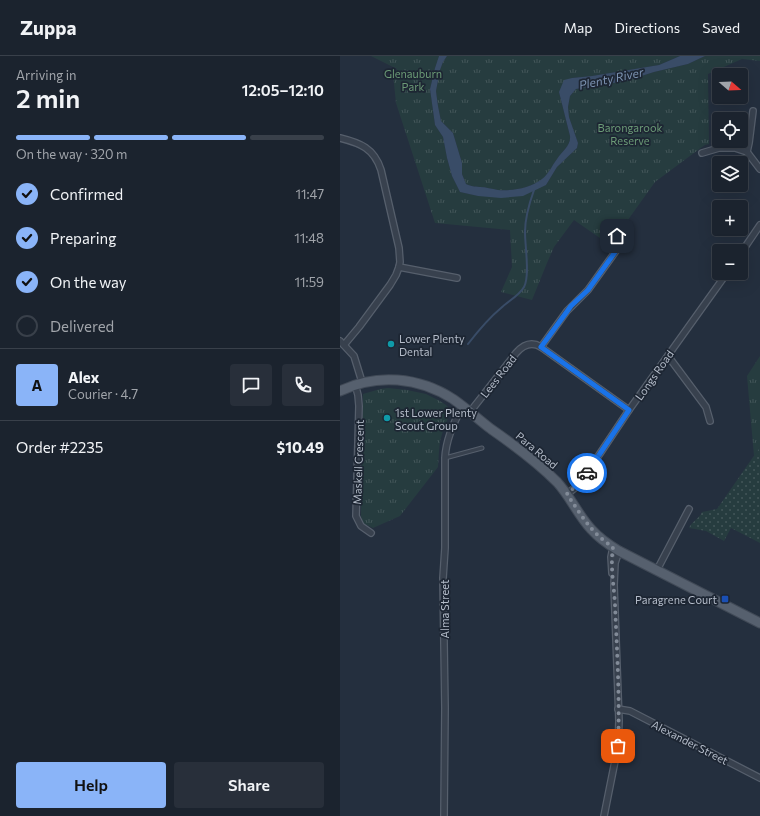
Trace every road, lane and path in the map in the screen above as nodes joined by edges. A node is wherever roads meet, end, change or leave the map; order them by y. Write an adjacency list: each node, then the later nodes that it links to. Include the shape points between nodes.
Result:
1 (752, 111): 3 (street)
2 (340, 138): 10 (street, via 366,147 380,166 399,248)
3 (747, 152): 4 (street, via 735,148 719,148); 5 (street)
4 (702, 153)
5 (760, 169)
6 (760, 225): 7 (street)
7 (758, 235): 9 (street)
8 (617, 236): 14 (street, via 624,239 588,290 571,306)
9 (748, 246)
10 (399, 267): 11 (street); 13 (street, via 390,286 359,327)
11 (457, 278)
12 (722, 280): 15 (street, Longs Road)
13 (342, 343): 16 (street, Maskell Crescent, via 354,356)
14 (541, 347): 19 (street); 20 (street, Lees Road, via 531,344 519,350)
15 (668, 356): 19 (street, Longs Road); 21 (street, via 706,407)
16 (359, 383): 17 (main road, Para Road); 18 (main road, Para Road, via 389,379 416,382 439,391); 26 (street, Maskell Crescent, via 356,516 361,526)
17 (340, 390)
18 (462, 406): 20 (main road, Para Road); 23 (street, Alma Street, via 450,430)
19 (629, 410): 24 (street, Longs Road, via 583,479)
20 (470, 412): 24 (main road, Para Road, via 538,464)
21 (710, 421)
22 (482, 448): 23 (lane)
23 (445, 458): 32 (street, Alma Street)
24 (567, 494): 27 (main road, Para Road, via 590,528)
25 (689, 509): 28 (street)
26 (371, 534)
27 (616, 549): 28 (main road, Para Road); 30 (street, via 614,585)
28 (657, 570): 29 (main road, Para Road)
29 (760, 622)
30 (618, 709): 31 (street, Alexander Street, via 637,715); 33 (street, via 618,746)
31 (760, 778)
32 (444, 816)
33 (604, 816)

